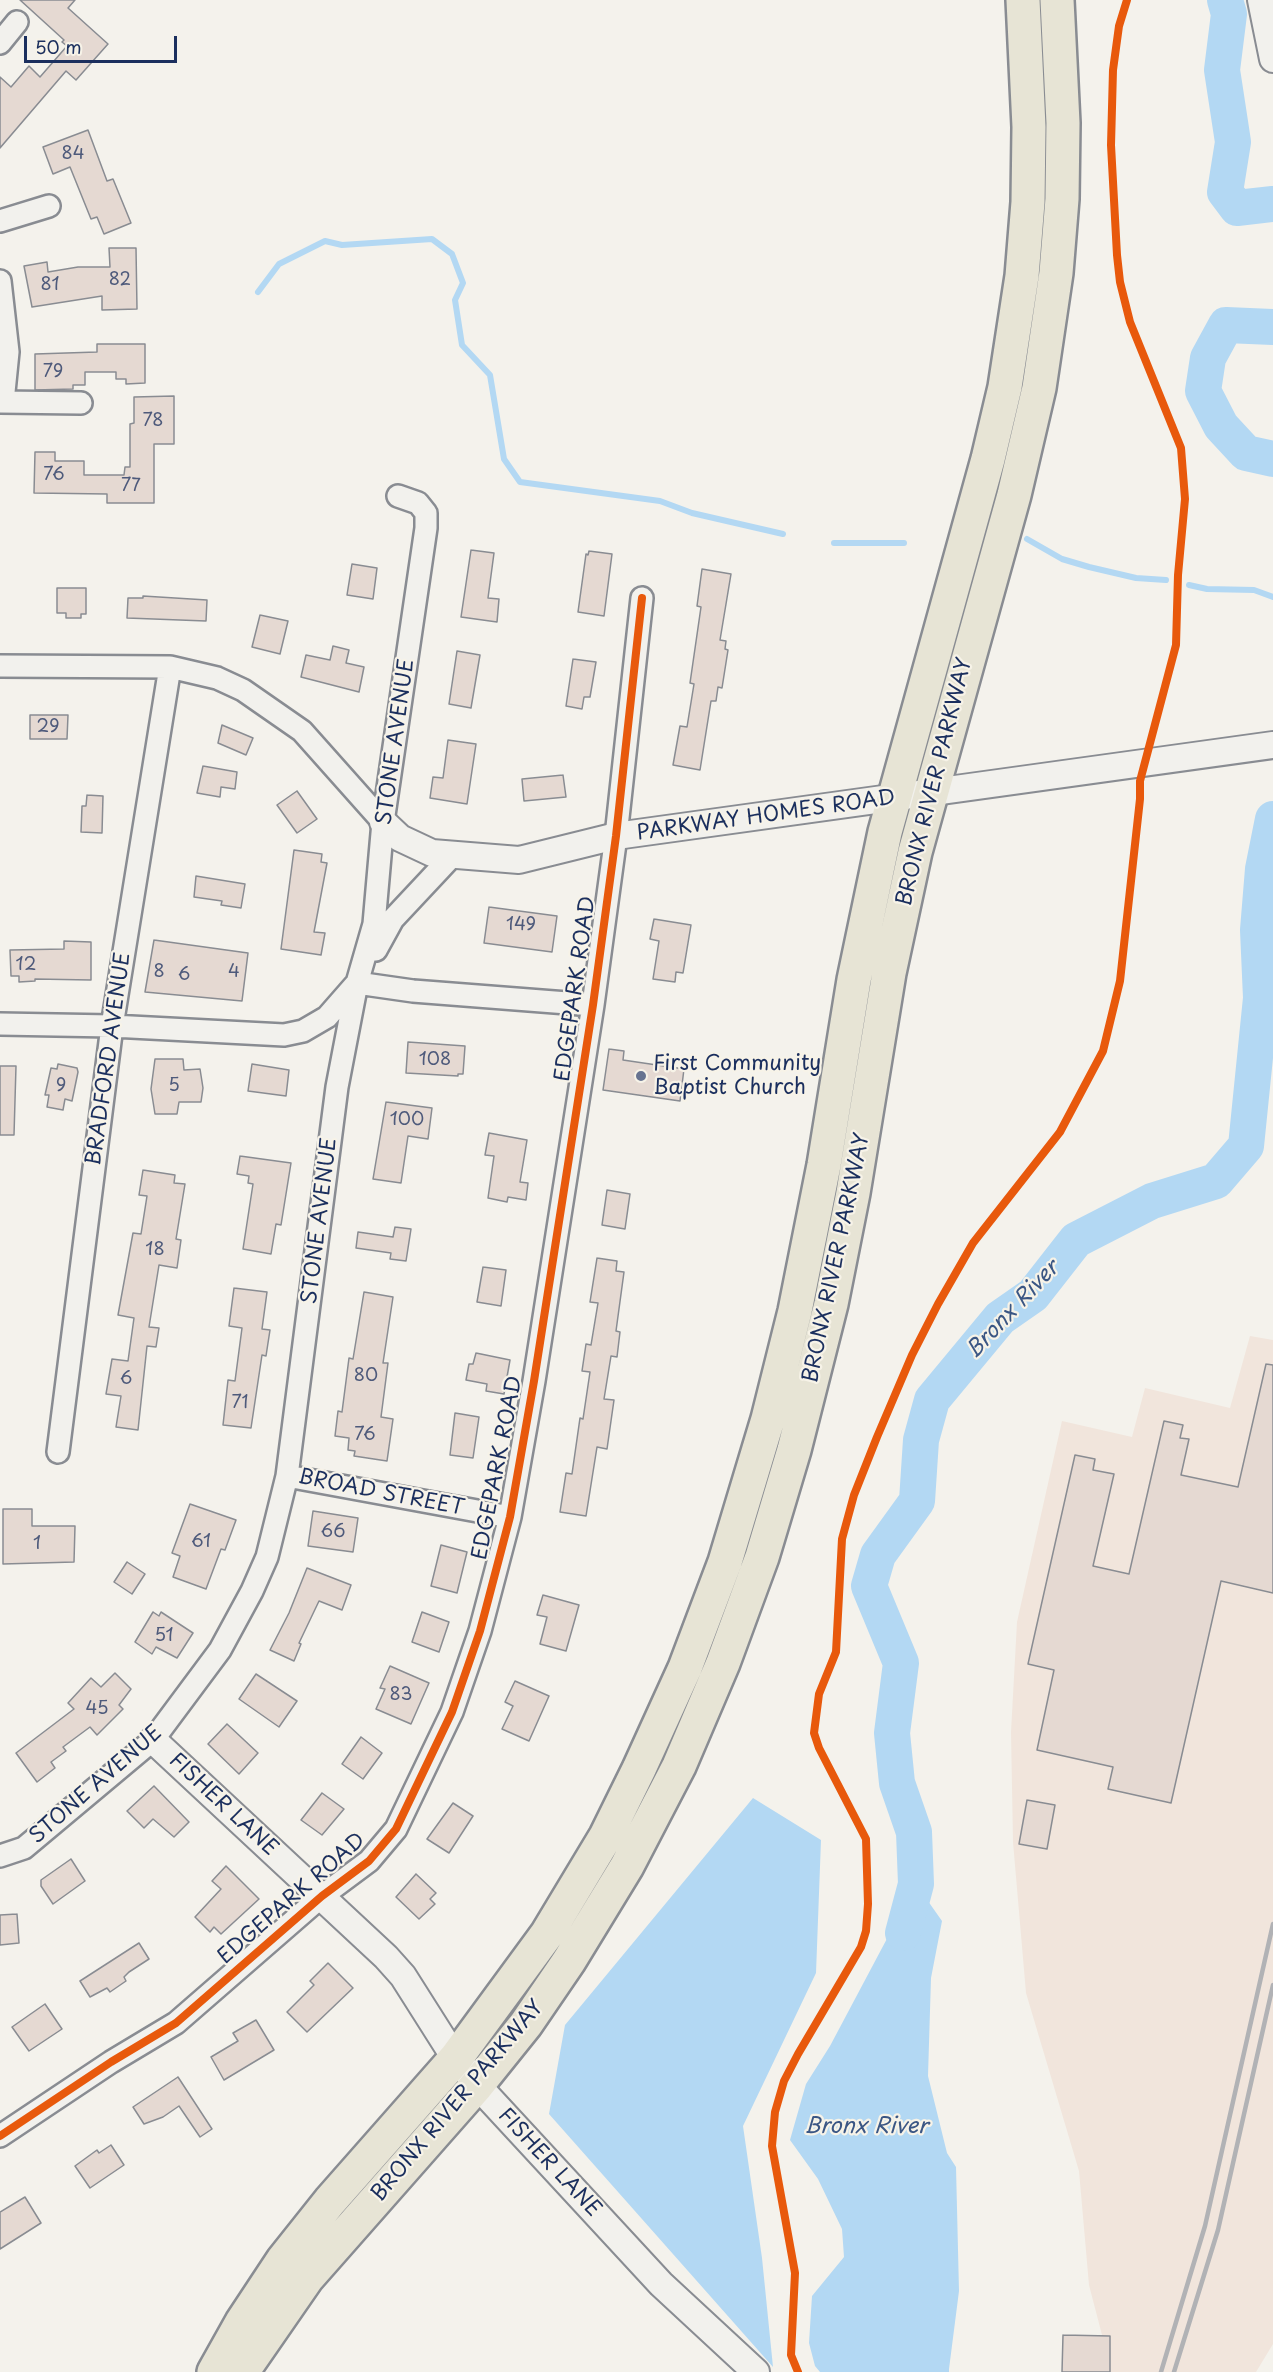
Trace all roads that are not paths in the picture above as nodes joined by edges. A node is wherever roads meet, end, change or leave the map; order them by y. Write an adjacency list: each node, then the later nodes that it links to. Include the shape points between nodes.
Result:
1 (1023, 0): 18 (highway, BRONX RIVER PARKWAY, via 1029,193 1012,351 988,459)
2 (1057, 0): 17 (highway, BRONX RIVER PARKWAY, via 1063,160 1058,254 1046,348 1014,495)
3 (1260, 0): 6 (street)
4 (17, 22): 5 (street)
5 (0, 43)
6 (1273, 58)
7 (49, 206): 8 (street)
8 (0, 221)
9 (0, 281): 10 (street, via 8,352)
10 (1, 402): 11 (street)
11 (81, 404)
12 (398, 496): 19 (street, STONE AVENUE, via 418,503 426,513 426,528)
13 (642, 598): 20 (street, EDGEPARK ROAD)
14 (0, 666): 15 (street)
15 (171, 667): 19 (street, via 217,678 278,712 319,748); 25 (street, BRADFORD AVENUE)
16 (1266, 746): 17 (street, PARKWAY HOMES ROAD)
17 (930, 792): 18 (street, PARKWAY HOMES ROAD); 33 (highway, BRONX RIVER PARKWAY, via 891,963 831,1304 795,1450 750,1593 694,1732 627,1866 548,1993)
18 (893, 798): 20 (street, PARKWAY HOMES ROAD); 32 (highway, BRONX RIVER PARKWAY, via 858,961 795,1311 725,1563 685,1668 606,1836 526,1966)
19 (383, 822): 21 (street, PARKWAY HOMES ROAD, via 400,838 432,853); 22 (street, STONE AVENUE, via 374,924)
20 (616, 836): 21 (street, PARKWAY HOMES ROAD, via 519,860); 23 (street, EDGEPARK ROAD)
21 (452, 856): 22 (street, via 393,919)
22 (357, 983): 23 (street, via 413,992); 25 (street, via 327,1017 303,1031 284,1035); 27 (street, STONE AVENUE, via 337,1087)
23 (593, 1005): 28 (street, EDGEPARK ROAD)
24 (0, 1024): 25 (street)
25 (112, 1026): 26 (street, BRADFORD AVENUE)
26 (58, 1452)
27 (287, 1476): 28 (street, BROAD STREET); 29 (street, STONE AVENUE, via 267,1557 238,1619 184,1702)
28 (510, 1517): 31 (street, EDGEPARK ROAD, via 480,1631 452,1712 420,1785 396,1829 369,1861)
29 (153, 1740): 30 (street, STONE AVENUE, via 24,1848); 31 (street, FISHER LANE)
30 (0, 1856)
31 (322, 1896): 32 (street, FISHER LANE, via 403,1976); 34 (street, EDGEPARK ROAD, via 176,2023)
32 (456, 2058): 33 (street, FISHER LANE); 35 (highway, BRONX RIVER PARKWAY, via 300,2238 262,2290)
33 (477, 2085): 36 (highway, BRONX RIVER PARKWAY, via 307,2278); 37 (street, FISHER LANE, via 661,2284)
34 (0, 2136)
35 (214, 2372)
36 (242, 2372)
37 (756, 2372)

